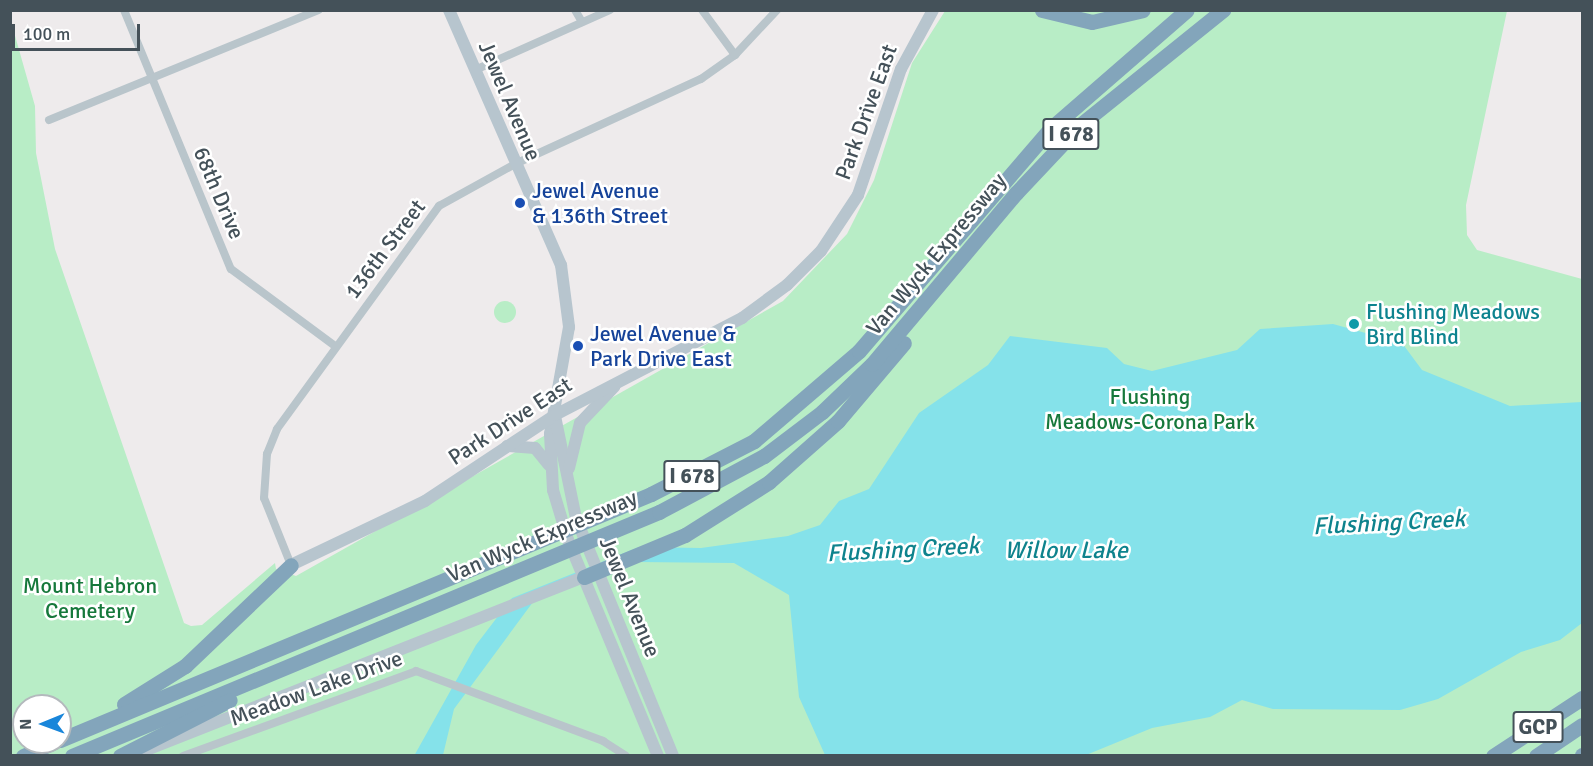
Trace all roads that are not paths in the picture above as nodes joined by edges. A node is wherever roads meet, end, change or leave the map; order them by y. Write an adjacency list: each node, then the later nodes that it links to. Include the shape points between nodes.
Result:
1 (124, 10): 16 (street, 68th Drive)
2 (318, 10): 16 (street)
3 (449, 10): 15 (street, Jewel Avenue)
4 (575, 10): 13 (street)
5 (610, 10): 13 (street)
6 (702, 10): 14 (street)
7 (777, 10): 14 (street, 136th Street)
8 (933, 10): 21 (street, Park Drive East, via 901,69 866,179 821,251 755,310)
9 (1042, 10): 10 (highway, via 1092,22)
10 (1143, 10)
11 (1187, 10): 32 (highway, Van Wyck Expressway / I 678, via 1056,123 859,351 753,441 651,494)
12 (1222, 10): 19 (highway, Van Wyck Expressway / I 678, via 1080,125)
13 (582, 22): 15 (street)
14 (735, 55): 18 (street, 136th Street, via 701,79)
15 (475, 70): 18 (street, Jewel Avenue)
16 (152, 79): 17 (street); 20 (street, 68th Drive, via 231,269)
17 (50, 120)
18 (515, 164): 20 (street, 136th Street, via 439,206); 22 (street, Jewel Avenue, via 558,256 567,292 568,339)
19 (942, 282): 27 (highway, via 868,388 788,466 699,527); 28 (highway, Van Wyck Expressway / I 678, via 848,389 764,456 680,502)
20 (335, 346): 26 (street, 136th Street, via 277,429 267,454 267,510)
21 (630, 373): 22 (street, Park Drive East); 25 (street, via 580,423 569,455)
22 (555, 415): 23 (street, Park Drive East); 24 (street, Jewel Avenue); 25 (street, Jewel Avenue)
23 (507, 446): 24 (street, via 535,448); 26 (street, Park Drive East, via 425,501)
24 (550, 466): 27 (street, Jewel Avenue, via 556,502)
25 (569, 496): 27 (street, Jewel Avenue)
26 (291, 565): 31 (highway, via 175,674)
27 (591, 575): 35 (street); 38 (street, Jewel Avenue); 39 (street, Jewel Avenue, via 630,652)
28 (442, 602): 33 (highway, Van Wyck Expressway / I 678); 34 (highway)
29 (1582, 698): 40 (highway, GCP)
30 (1582, 725): 41 (highway, GCP)
31 (72, 732)
32 (72, 734)
33 (72, 756)
34 (120, 756)
35 (132, 756)
36 (183, 756): 37 (street, Meadow Lake Drive, via 399,674 423,672)
37 (626, 756)
38 (658, 756)
39 (673, 756)
40 (1493, 756)
41 (1536, 756)

